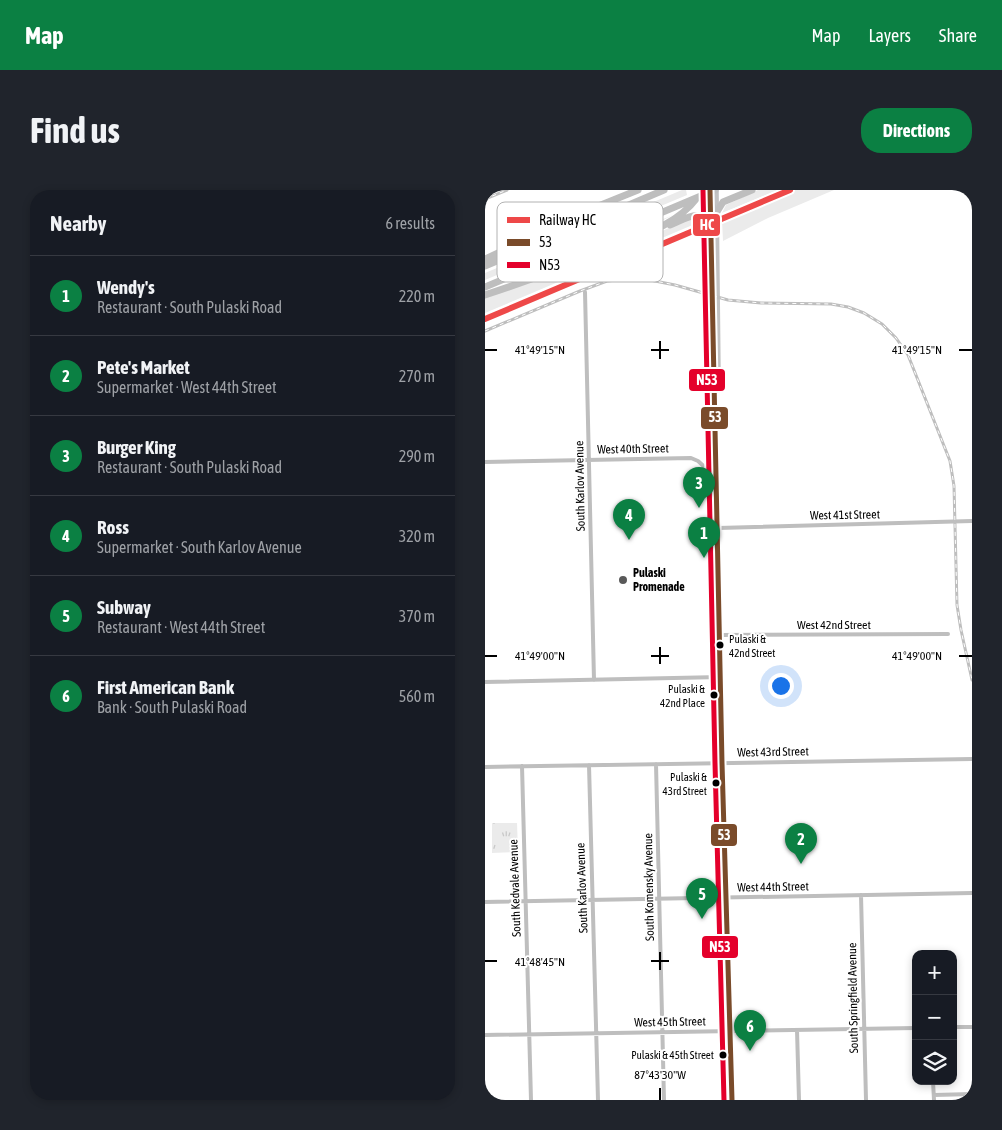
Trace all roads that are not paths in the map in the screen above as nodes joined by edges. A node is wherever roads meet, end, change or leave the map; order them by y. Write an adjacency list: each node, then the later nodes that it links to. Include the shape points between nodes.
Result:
1 (638, 190): 7 (highway)
2 (664, 190): 8 (highway)
3 (703, 190): 11 (highway, via 687,210)
4 (740, 190): 5 (highway)
5 (751, 190): 10 (highway, via 723,202)
6 (712, 191): 9 (highway); 10 (highway); 13 (main road)
7 (610, 202)
8 (636, 202)
9 (663, 212)
10 (715, 215): 23 (main road, via 718,373)
11 (663, 225)
12 (663, 227): 13 (highway, via 695,215 703,216)
13 (710, 227): 23 (main road, via 711,338)
14 (497, 254): 15 (highway)
15 (485, 259)
16 (497, 261): 17 (highway)
17 (485, 266)
18 (497, 282): 20 (highway)
19 (521, 282): 22 (highway)
20 (485, 287)
21 (585, 292): 24 (street, South Karlov Avenue)
22 (485, 295)
23 (715, 379): 26 (main road)
24 (589, 460): 25 (street, West 40th Street); 26 (street, West 40th Street, via 691,458 709,471); 32 (street, South Karlov Avenue)
25 (485, 462)
26 (717, 471): 28 (main road)
27 (972, 521): 28 (street, West 41st Street)
28 (718, 528): 30 (main road)
29 (948, 634): 30 (street, West 42nd Street)
30 (720, 636): 31 (main road)
31 (721, 677): 32 (street); 35 (main road)
32 (593, 680): 33 (street)
33 (485, 682)
34 (972, 759): 35 (street, West 43rd Street)
35 (722, 763): 36 (street, West 43rd Street); 42 (main road)
36 (656, 764): 37 (street, West 43rd Street); 43 (street, South Komensky Avenue)
37 (589, 765): 38 (street, West 43rd Street); 44 (street, South Karlov Avenue)
38 (522, 766): 39 (street, West 43rd Street); 45 (street, South Kedvale Avenue)
39 (485, 767)
40 (972, 893): 41 (street, West 44th Street)
41 (861, 895): 42 (street, West 44th Street); 50 (street, South Springfield Avenue)
42 (727, 898): 43 (street, West 44th Street); 52 (main road)
43 (659, 899): 44 (street, West 44th Street); 53 (street, South Komensky Avenue)
44 (593, 900): 45 (street, West 44th Street); 54 (street, South Karlov Avenue)
45 (525, 901): 46 (street, West 44th Street); 55 (street, South Kedvale Avenue)
46 (485, 902)
47 (957, 1027): 48 (street)
48 (972, 1027)
49 (912, 1028): 50 (street, West 45th Street)
50 (864, 1029): 51 (street, West 45th Street); 65 (street, South Springfield Avenue)
51 (797, 1030): 52 (street, West 45th Street); 64 (street)
52 (731, 1031): 53 (street, West 45th Street); 63 (main road)
53 (663, 1032): 54 (street, West 45th Street); 62 (street, South Komensky Avenue)
54 (596, 1034): 55 (street, West 45th Street); 61 (street, South Karlov Avenue)
55 (529, 1035): 56 (street, West 45th Street); 60 (street, South Kedvale Avenue)
56 (485, 1036)
57 (933, 1085): 59 (street)
58 (972, 1094): 59 (street)
59 (934, 1098)
60 (531, 1100)
61 (598, 1100)
62 (664, 1100)
63 (733, 1100)
64 (799, 1100)
65 (866, 1100)

